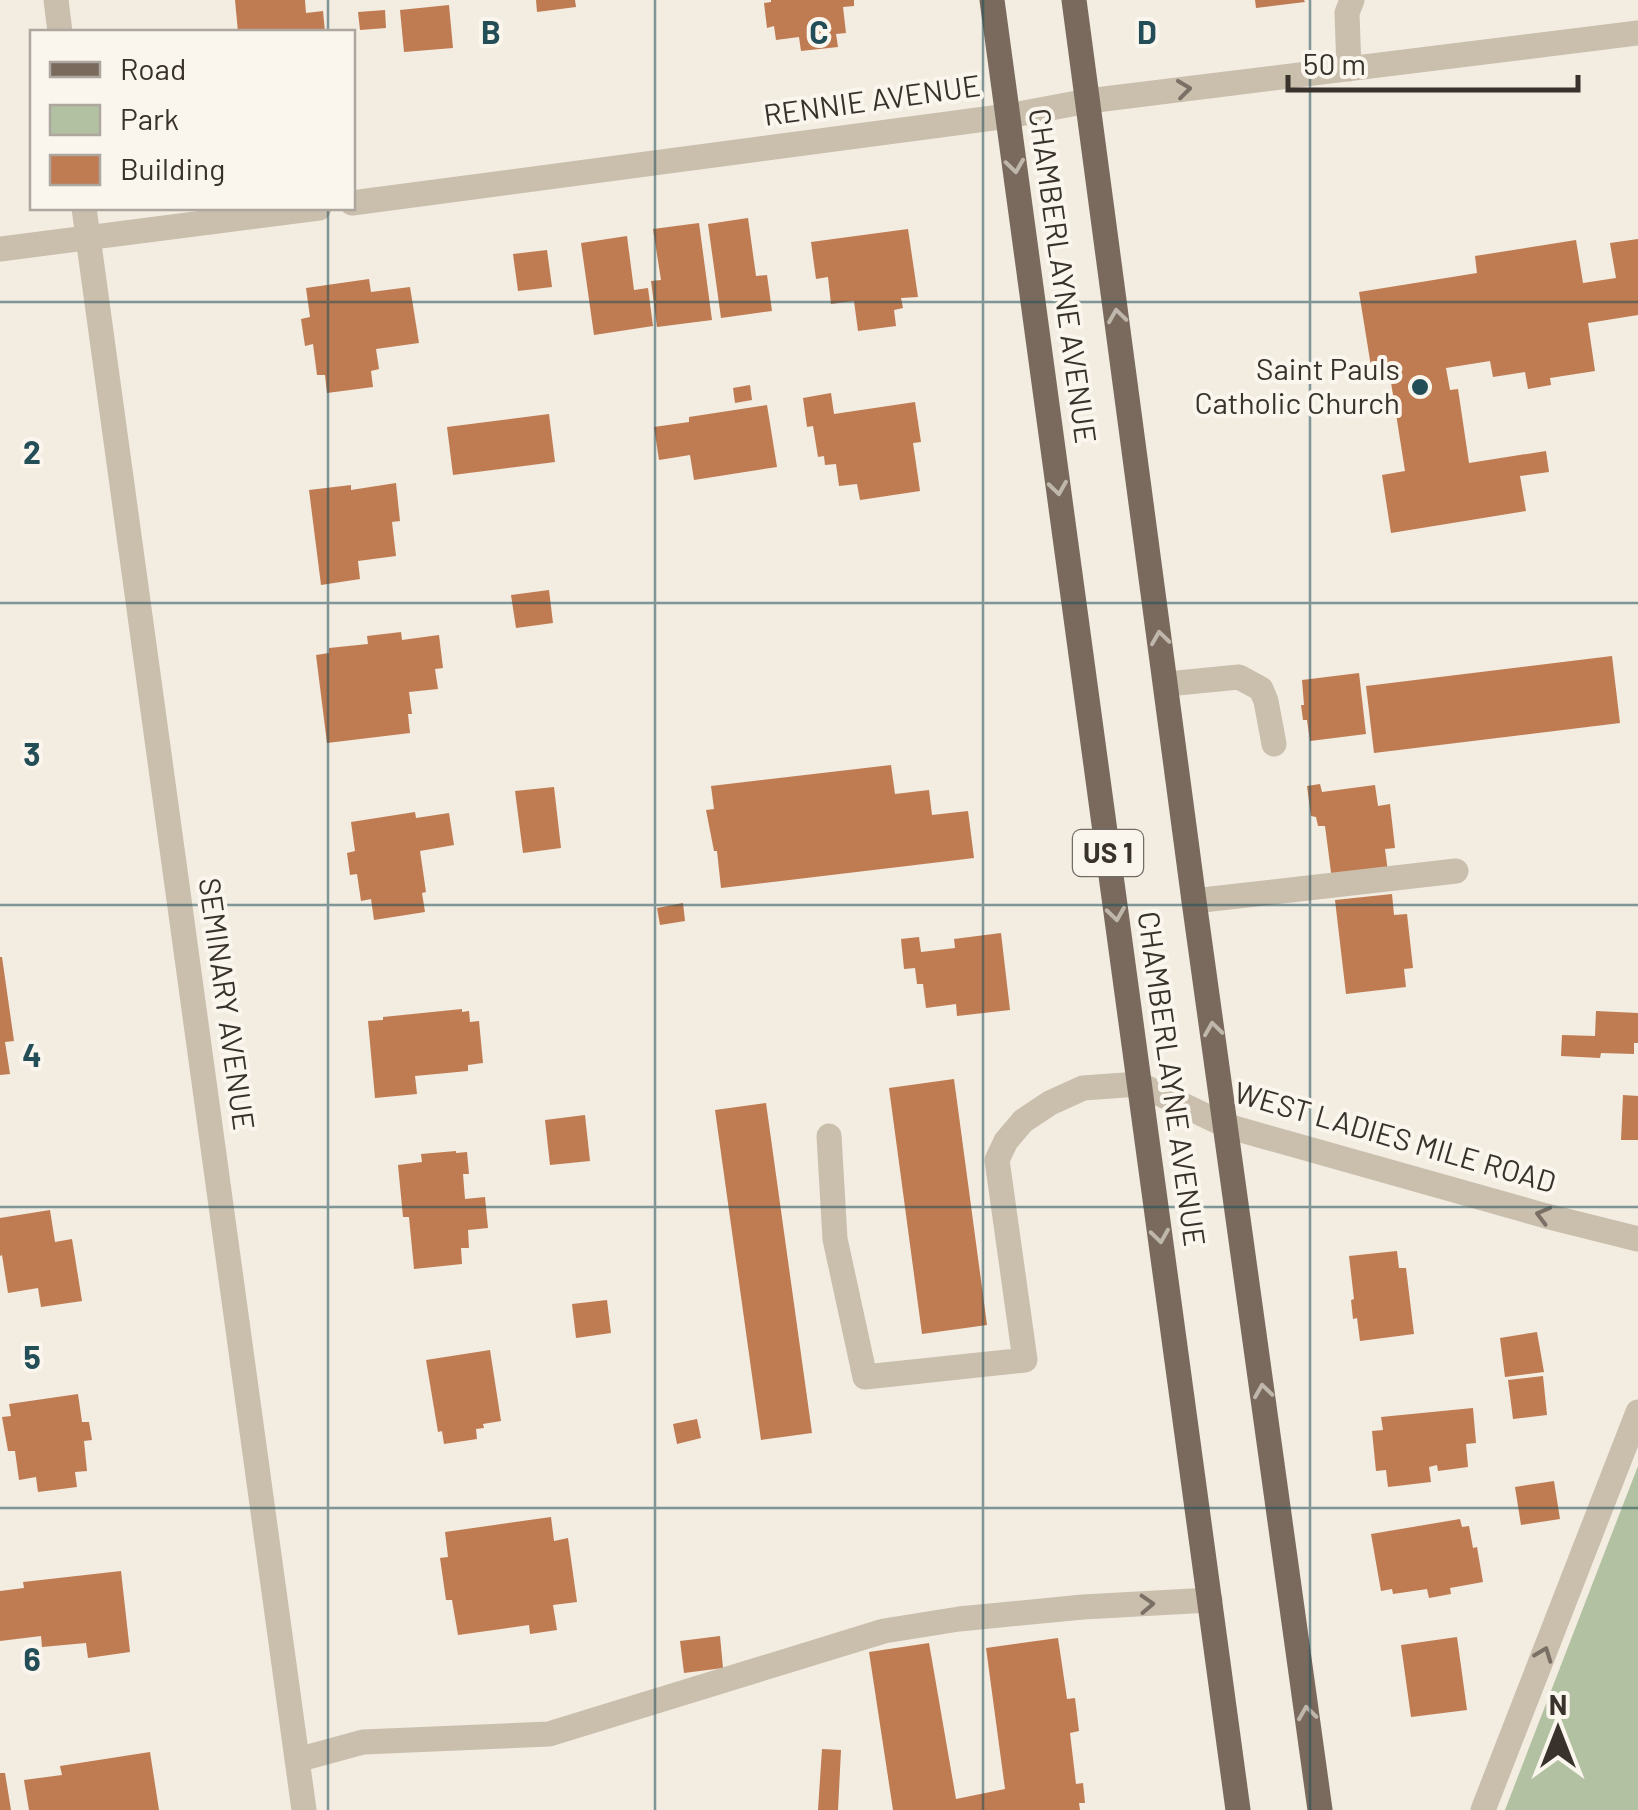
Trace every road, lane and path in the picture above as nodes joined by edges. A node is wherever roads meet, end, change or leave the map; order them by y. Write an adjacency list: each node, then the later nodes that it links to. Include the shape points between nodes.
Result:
1 (56, 0): 5 (street)
2 (992, 0): 9 (main road, CHAMBERLAYNE AVENUE / US 1)
3 (1074, 0): 8 (main road, CHAMBERLAYNE AVENUE / US 1)
4 (1352, 0): 7 (street)
5 (60, 30)
6 (1638, 33): 7 (street, RENNIE AVENUE)
7 (1349, 69): 8 (street, RENNIE AVENUE, one-way to 7)
8 (1088, 101): 9 (street, RENNIE AVENUE); 15 (main road, CHAMBERLAYNE AVENUE / US 1, one-way to 8)
9 (1008, 116): 10 (street, RENNIE AVENUE); 19 (main road, CHAMBERLAYNE AVENUE / US 1, one-way to 19)
10 (355, 203)
11 (84, 210): 13 (street, SEMINARY AVENUE)
12 (303, 210): 13 (street)
13 (88, 238): 14 (street); 25 (street, SEMINARY AVENUE)
14 (0, 249)
15 (1167, 684): 16 (street, via 1240,677 1261,689); 18 (main road, CHAMBERLAYNE AVENUE / US 1)
16 (1274, 744)
17 (1456, 871): 18 (street)
18 (1194, 901): 20 (main road, CHAMBERLAYNE AVENUE / US 1, one-way to 18)
19 (1139, 1084): 20 (street, WEST LADIES MILE ROAD); 21 (street, via 1083,1088 1050,1103 1023,1121 997,1160 1024,1360 864,1378 836,1239); 24 (main road, CHAMBERLAYNE AVENUE / US 1, one-way to 24)
20 (1226, 1126): 22 (street, WEST LADIES MILE ROAD, one-way to 20); 28 (main road, CHAMBERLAYNE AVENUE / US 1, one-way to 20)
21 (829, 1136)
22 (1638, 1239)
23 (1638, 1412): 29 (street, one-way to 23)
24 (1210, 1600): 25 (street, one-way to 24, via 363,1742 548,1734 884,1631); 27 (main road, CHAMBERLAYNE AVENUE / US 1)
25 (297, 1760): 26 (street, SEMINARY AVENUE)
26 (304, 1810)
27 (1238, 1810)
28 (1320, 1810)
29 (1483, 1810)

